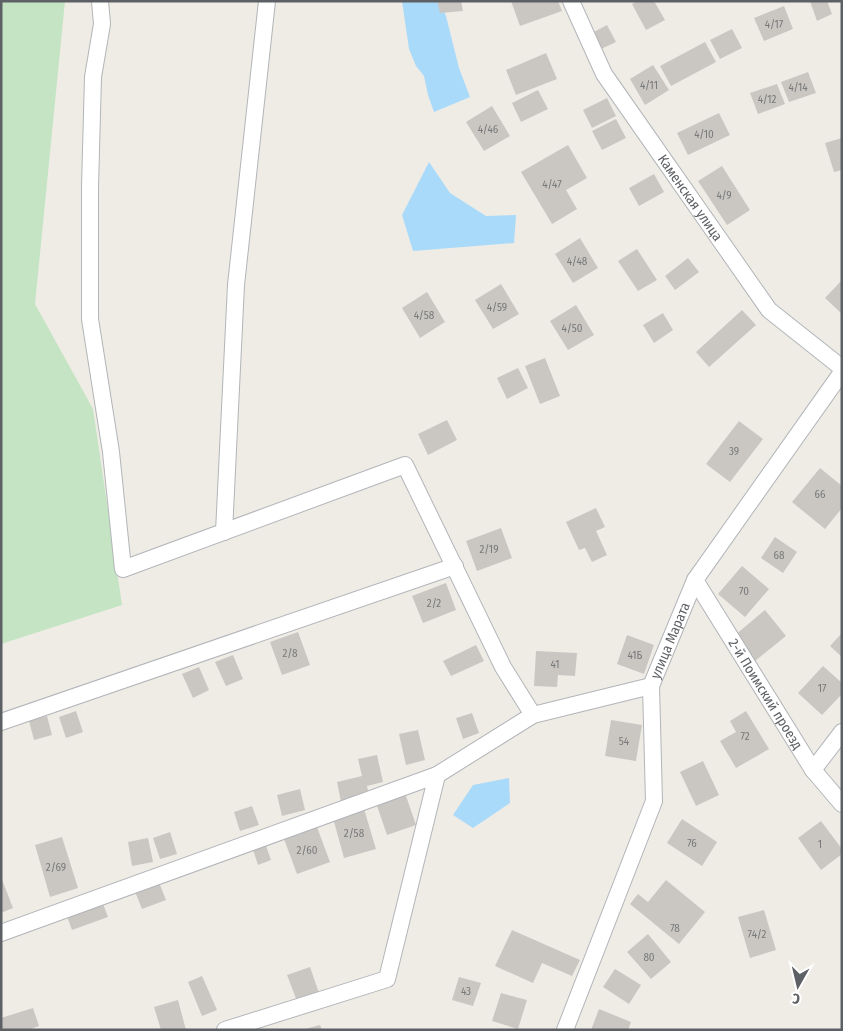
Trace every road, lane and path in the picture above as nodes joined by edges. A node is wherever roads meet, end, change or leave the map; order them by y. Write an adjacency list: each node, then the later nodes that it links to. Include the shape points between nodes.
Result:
1 (100, 1): 5 (street, via 102,24 93,77 90,319 111,452 123,569)
2 (266, 1): 5 (street, via 236,285)
3 (572, 1): 4 (street, Каменская улица, via 604,74 768,310)
4 (842, 370): 7 (street, улица Марата)
5 (224, 532): 6 (street, via 406,465)
6 (455, 566): 9 (street, via 503,667); 10 (street)
7 (695, 580): 8 (street, улица Марата); 12 (street, 2-й Поимский проезд)
8 (651, 686): 9 (street); 17 (street, улица Марата, via 654,801)
9 (533, 715): 13 (street)
10 (1, 722)
11 (842, 732): 12 (street)
12 (813, 770): 14 (street, 2-й Поимский проезд)
13 (437, 775): 15 (street); 16 (street, via 387,979)
14 (842, 804)
15 (1, 933)
16 (225, 1030)
17 (565, 1030)

